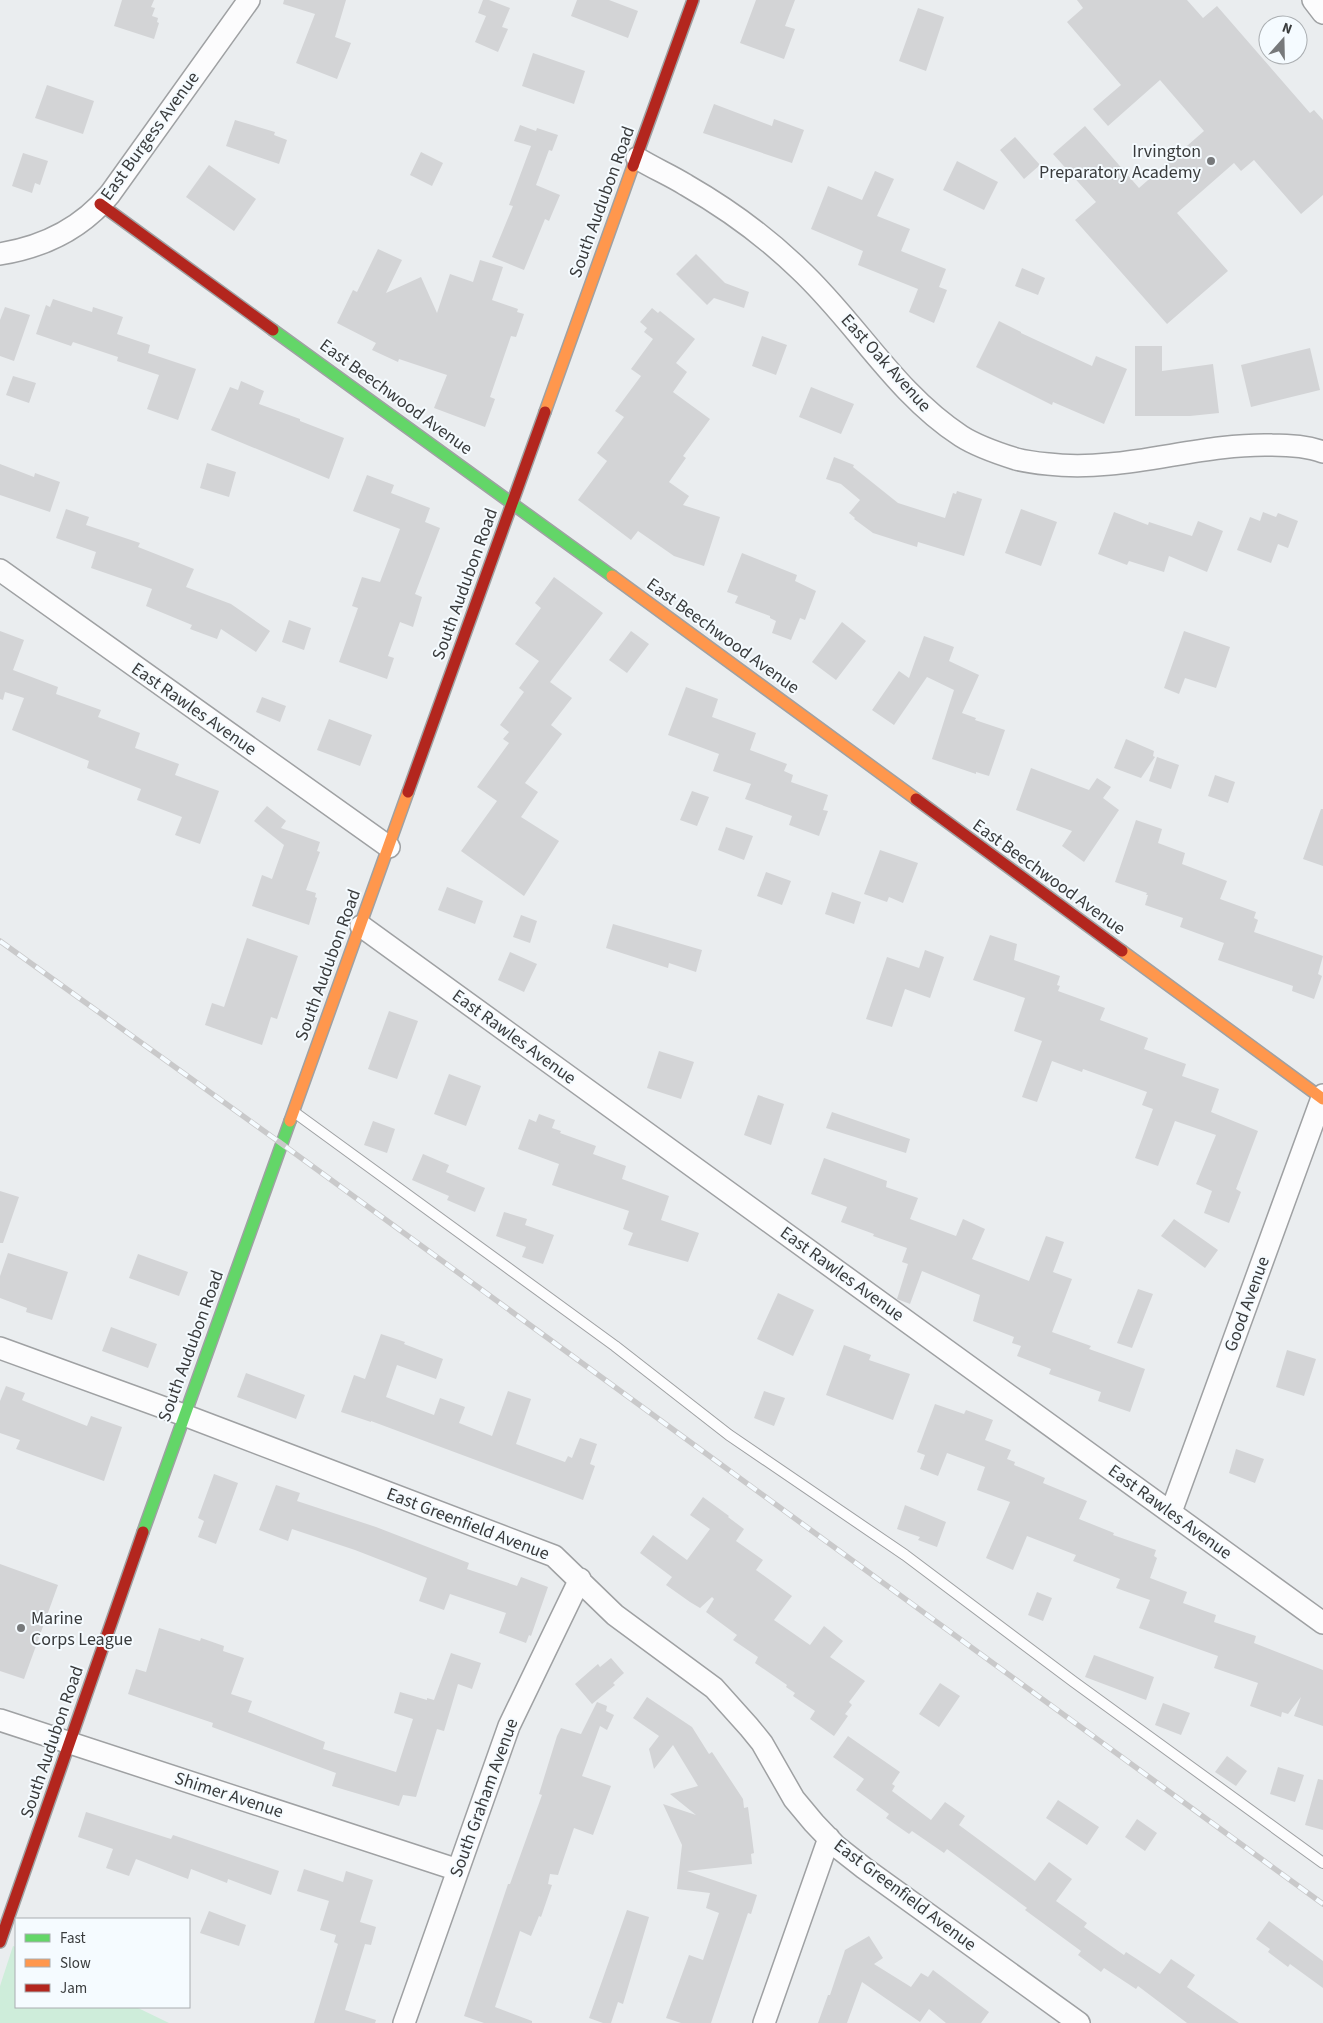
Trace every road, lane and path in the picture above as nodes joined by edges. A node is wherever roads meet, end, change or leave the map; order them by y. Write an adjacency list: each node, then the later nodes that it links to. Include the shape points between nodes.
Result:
1 (249, 0): 6 (street, East Burgess Avenue)
2 (693, 0): 5 (street, South Audubon Road)
3 (1313, 0): 4 (street)
4 (1323, 12)
5 (637, 158): 8 (street, East Oak Avenue, via 722,208 800,269 834,304 903,387 946,426 980,446 1018,460 1078,467 1247,444 1286,445); 9 (street, South Audubon Road)
6 (100, 204): 7 (street, East Burgess Avenue, via 60,236); 9 (street, East Beechwood Avenue)
7 (0, 254)
8 (1323, 452)
9 (513, 503): 11 (street, South Audubon Road); 13 (street, East Beechwood Avenue)
10 (0, 570): 11 (street, East Rawles Avenue)
11 (389, 847): 12 (street, South Audubon Road)
12 (361, 926): 14 (street, South Audubon Road); 17 (street, East Rawles Avenue)
13 (1323, 1097): 17 (street, Good Avenue)
14 (294, 1112): 16 (street, South Audubon Road); 23 (lane, via 615,1346 729,1435 905,1556)
15 (0, 1348): 16 (street, East Greenfield Avenue)
16 (184, 1415): 18 (street, East Greenfield Avenue, via 554,1556); 21 (street, South Audubon Road)
17 (1170, 1512): 19 (street, East Rawles Avenue)
18 (580, 1579): 22 (street, East Greenfield Avenue, via 615,1615 714,1688 749,1727 794,1799); 24 (street, South Graham Avenue, via 509,1726)
19 (1323, 1623)
20 (0, 1720): 21 (street, Shimer Avenue)
21 (71, 1743): 24 (street, Shimer Avenue); 25 (street, South Audubon Road)
22 (829, 1838): 27 (street); 28 (street, East Greenfield Avenue, via 864,1868)
23 (1323, 1863)
24 (458, 1870): 26 (street, South Graham Avenue)
25 (0, 1942)
26 (404, 2023)
27 (764, 2023)
28 (1079, 2023)

